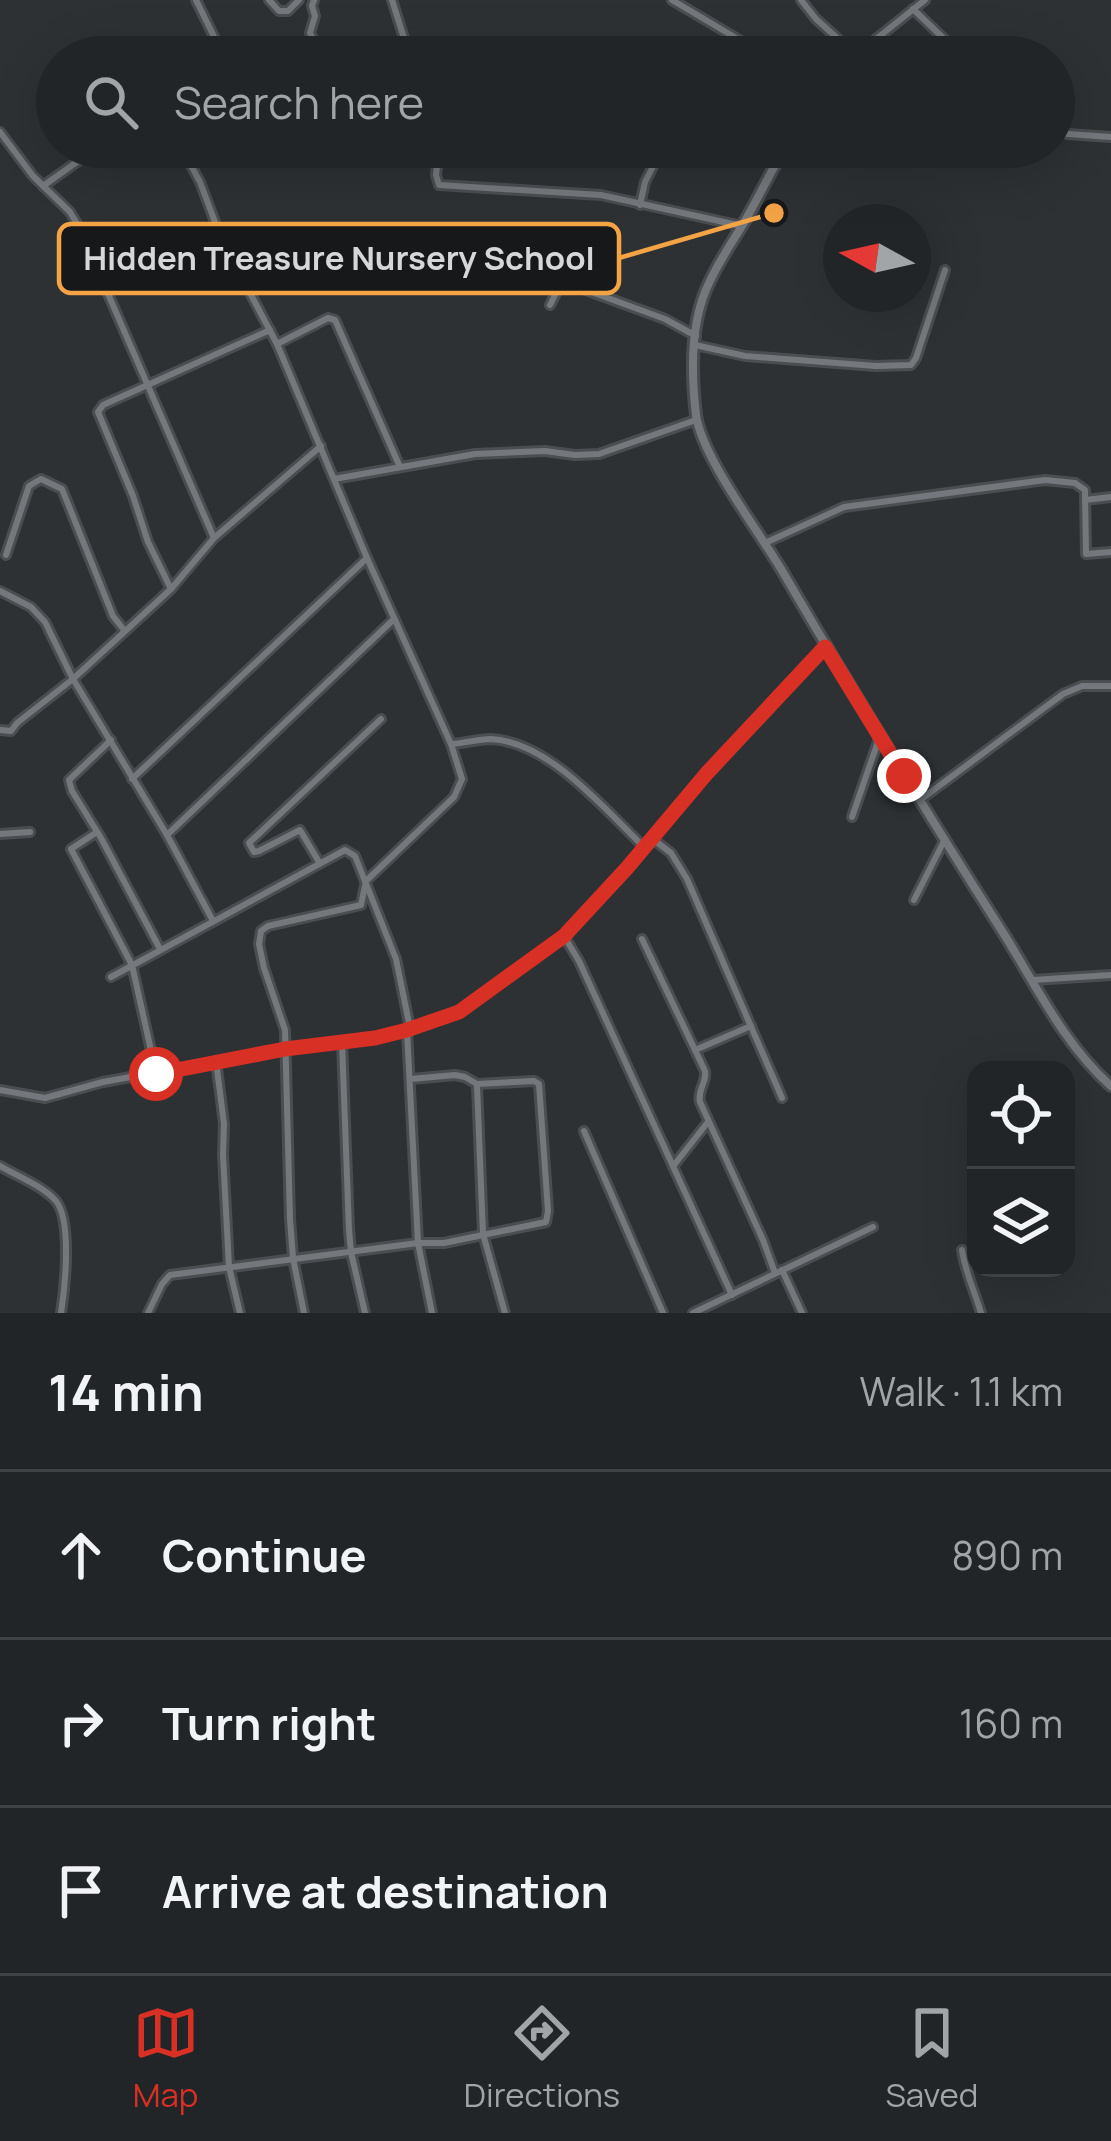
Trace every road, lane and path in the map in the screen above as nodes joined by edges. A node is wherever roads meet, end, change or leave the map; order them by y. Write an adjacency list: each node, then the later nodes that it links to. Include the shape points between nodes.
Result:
1 (196, 0): 10 (street)
2 (269, 0): 3 (street, via 279,11)
3 (299, 0)
4 (314, 0): 11 (street)
5 (392, 0): 12 (street)
6 (672, 0): 13 (street)
7 (801, 0): 14 (street)
8 (925, 0): 9 (street)
9 (913, 9): 15 (street); 16 (street)
10 (214, 36)
11 (312, 36)
12 (403, 36)
13 (733, 36)
14 (834, 36)
15 (880, 36)
16 (941, 36)
17 (0, 133): 25 (street)
18 (1075, 134): 19 (street)
19 (1111, 137)
20 (68, 168): 25 (street)
21 (192, 168): 30 (street)
22 (437, 168): 26 (street, via 439,185 586,193)
23 (652, 168): 26 (street)
24 (774, 168): 27 (street)
25 (43, 186): 33 (street, via 79,227)
26 (640, 205): 27 (street)
27 (742, 226): 31 (street, via 707,285)
28 (945, 270): 31 (street, via 911,365 745,356)
29 (550, 305): 31 (street, via 567,283 665,319)
30 (270, 330): 32 (street); 33 (street)
31 (695, 340): 34 (street)
32 (277, 344): 35 (street); 36 (street, via 335,320)
33 (147, 387): 40 (street); 45 (street, via 103,405 98,416)
34 (696, 419): 36 (street, via 599,454 475,454); 41 (street)
35 (320, 446): 37 (street); 40 (street)
36 (400, 467): 37 (street)
37 (334, 478): 44 (street)
38 (1111, 497): 39 (street)
39 (1085, 500): 41 (street, via 1075,483 1045,480 870,503); 42 (street, via 1086,554)
40 (214, 538): 45 (street)
41 (765, 543): 49 (street)
42 (1111, 552)
43 (6, 555): 48 (street, via 29,486 40,479 62,489)
44 (367, 558): 47 (street); 57 (street)
45 (171, 589): 48 (street)
46 (0, 591): 50 (street, via 45,622)
47 (394, 619): 56 (street); 63 (street)
48 (124, 630): 50 (street)
49 (825, 647): 54 (street); 64 (street)
50 (73, 679): 53 (street, via 11,730); 55 (street)
51 (1111, 686): 58 (street, via 1063,694)
52 (381, 719): 67 (street, via 249,843 259,851 300,830)
53 (0, 730)
54 (880, 736): 58 (street); 59 (street)
55 (111, 740): 57 (street); 61 (street, via 69,780)
56 (451, 744): 66 (street, via 490,739 535,754); 68 (street, via 460,788)
57 (132, 779): 63 (street)
58 (920, 800): 65 (street)
59 (852, 817)
60 (30, 832): 62 (street)
61 (97, 832): 73 (street); 74 (street, via 71,848)
62 (0, 834)
63 (167, 836): 70 (street)
64 (653, 839): 66 (street); 78 (street, via 687,879)
65 (945, 839): 69 (street); 77 (street)
66 (645, 848): 71 (street)
67 (319, 862): 68 (street, via 345,850); 70 (street)
68 (366, 881): 79 (street, via 404,986); 81 (street, via 361,905 261,931)
69 (914, 900)
70 (212, 919): 73 (street)
71 (564, 936): 79 (street, via 459,1012); 92 (street)
72 (642, 939): 82 (street)
73 (160, 949): 74 (street)
74 (132, 965): 76 (street); 84 (street)
75 (1111, 975): 77 (street)
76 (111, 977)
77 (1033, 980): 87 (street)
78 (751, 1026): 82 (street); 89 (street)
79 (409, 1029): 80 (street); 85 (street)
80 (342, 1042): 81 (street); 98 (street)
81 (285, 1049): 83 (street); 99 (street)
82 (695, 1050): 90 (street, via 705,1071 698,1093)
83 (216, 1061): 84 (street); 100 (street)
84 (156, 1074): 88 (street, via 45,1098)
85 (411, 1079): 86 (street, via 455,1075); 96 (street)
86 (477, 1084): 95 (street); 95 (street, via 539,1084 548,1211 543,1223)
87 (1111, 1086)
88 (0, 1090)
89 (782, 1098)
90 (708, 1122): 92 (street); 101 (street)
91 (584, 1131): 110 (street)
92 (674, 1165): 102 (street)
93 (0, 1166): 103 (street, via 53,1197 64,1213)
94 (873, 1228): 101 (street)
95 (483, 1234): 96 (street); 109 (street)
96 (418, 1243): 98 (street); 108 (street)
97 (962, 1250): 113 (street)
98 (351, 1252): 99 (street); 107 (street)
99 (293, 1258): 100 (street); 106 (street)
100 (229, 1267): 104 (street, via 170,1275); 105 (street)
101 (779, 1271): 102 (street); 112 (street)
102 (732, 1294): 111 (street)
103 (61, 1313)
104 (148, 1313)
105 (240, 1313)
106 (304, 1313)
107 (365, 1313)
108 (432, 1313)
109 (505, 1313)
110 (664, 1313)
111 (693, 1313)
112 (802, 1313)
113 (981, 1313)

